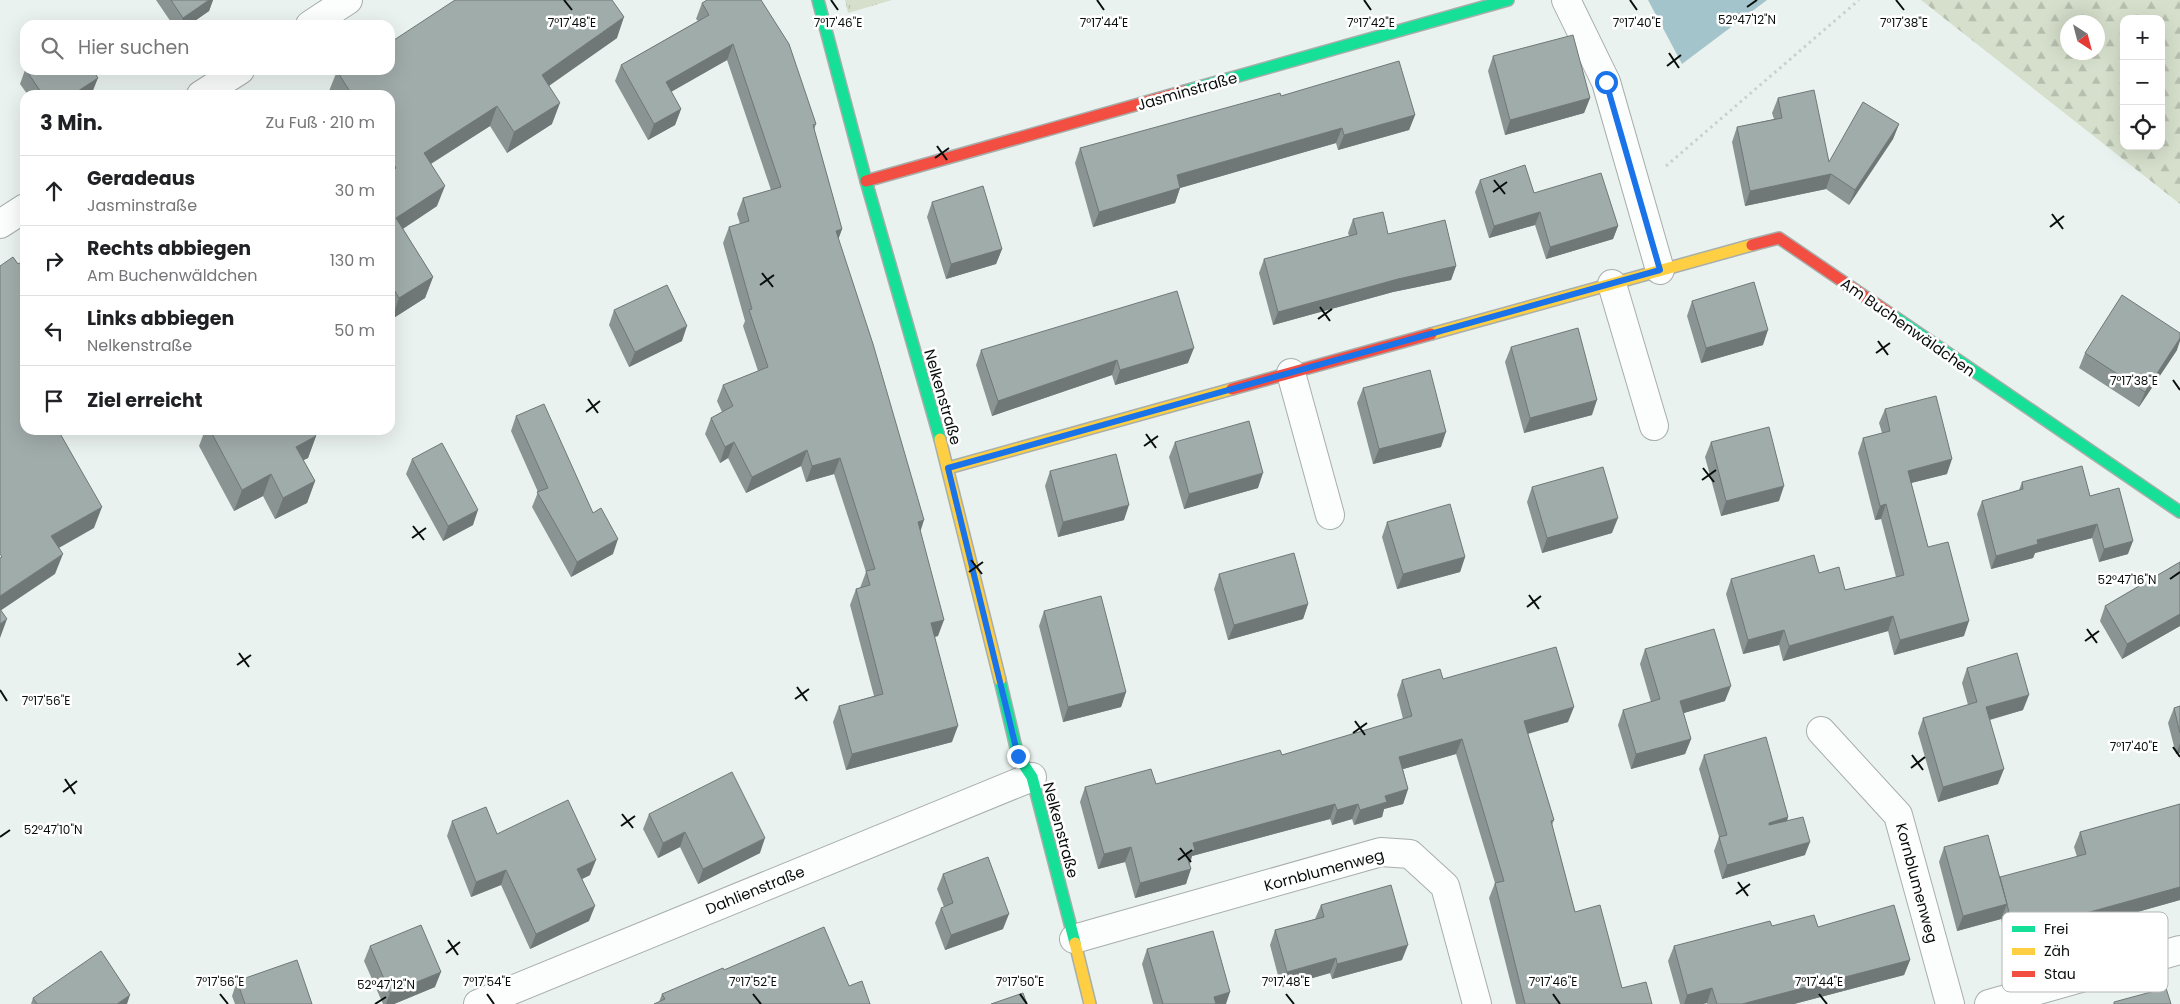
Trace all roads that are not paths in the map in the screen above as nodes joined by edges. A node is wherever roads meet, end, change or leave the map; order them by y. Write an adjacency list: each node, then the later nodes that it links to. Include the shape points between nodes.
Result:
1 (348, 0): 5 (street)
2 (818, 0): 8 (street, Nelkenstraße)
3 (1508, 0): 8 (street, Jasminstraße)
4 (1566, 0): 11 (street, via 1606,82)
5 (318, 20)
6 (232, 75): 7 (street)
7 (209, 90)
8 (866, 181): 15 (street, Nelkenstraße)
9 (20, 211): 10 (street)
10 (0, 224)
11 (1660, 270): 12 (street, Am Buchenwäldchen); 16 (street, Am Buchenwäldchen, via 1779,238)
12 (1612, 284): 13 (street, Am Buchenwäldchen); 14 (street)
13 (1292, 373): 15 (street, Am Buchenwäldchen); 17 (street)
14 (1654, 426)
15 (948, 468): 19 (street, Nelkenstraße, via 1018,756)
16 (2180, 512)
17 (1330, 515)
18 (1821, 730): 25 (street, Kornblumenweg, via 1898,815)
19 (1032, 777): 20 (street, Nelkenstraße); 22 (street, Dahlienstraße)
20 (1074, 940): 23 (street, Nelkenstraße); 24 (street, Kornblumenweg, via 1381,852 1410,854 1445,886)
21 (2031, 992): 26 (street)
22 (478, 1004)
23 (1090, 1004)
24 (1477, 1004)
25 (1950, 1004)
26 (1989, 1004)

